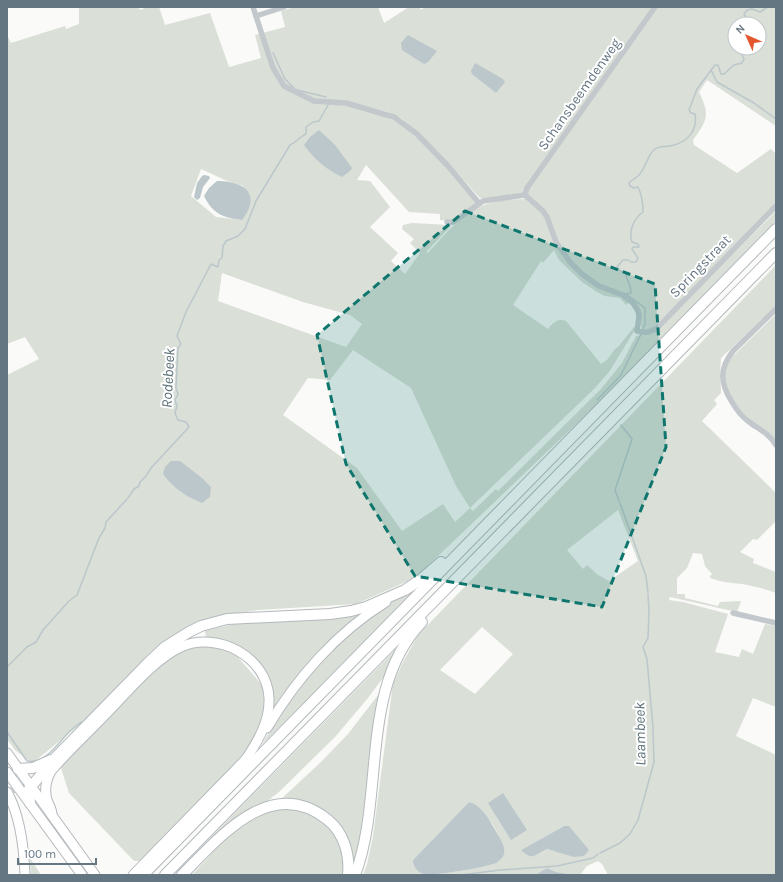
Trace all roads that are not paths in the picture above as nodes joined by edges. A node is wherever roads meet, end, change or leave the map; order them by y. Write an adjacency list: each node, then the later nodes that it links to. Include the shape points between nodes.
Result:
1 (253, 7): 4 (street)
2 (284, 7): 4 (street)
3 (655, 7): 5 (street, Schansbeemdenweg)
4 (256, 16): 6 (street, via 273,68 284,86 314,101 346,103 394,117 417,134)
5 (524, 195): 6 (street); 7 (street, Springstraat, via 544,211 556,242 582,274 599,286 623,295 633,303 639,316 637,331 644,333 657,328)
6 (479, 203): 8 (street, via 457,220)
7 (776, 206)
8 (447, 222)
9 (776, 229): 13 (highway)
10 (776, 253): 15 (highway)
11 (776, 309): 12 (street, via 727,358 723,380 726,393 737,410 748,422 769,436)
12 (776, 445)
13 (519, 491): 14 (highway, via 500,504 423,578); 33 (highway)
14 (405, 590): 19 (highway, via 375,604 351,611 227,619 201,626 165,647); 20 (highway, via 352,626 317,662 286,699 256,749)
15 (432, 603): 34 (highway); 37 (highway, via 426,617 405,644 389,676 382,703 365,838)
16 (732, 612): 17 (street)
17 (776, 623)
18 (7, 753): 21 (highway)
19 (56, 757): 21 (highway, via 33,768); 24 (highway)
20 (246, 759): 28 (highway, via 267,719 269,698 264,678 244,654 232,647 211,642 191,644 175,650 152,667 51,771 46,793); 32 (highway)
21 (19, 770): 23 (street, via 20,781); 24 (highway)
22 (7, 772): 23 (highway)
23 (17, 786): 25 (street); 26 (highway)
24 (31, 786): 26 (highway); 28 (highway)
25 (7, 794): 27 (highway)
26 (30, 803): 30 (highway)
27 (11, 811): 29 (highway, via 23,847)
28 (52, 815): 31 (highway)
29 (25, 875)
30 (82, 875)
31 (95, 875)
32 (133, 875)
33 (142, 875)
34 (165, 875)
35 (182, 875): 36 (highway, via 238,821 254,812 280,804 310,809 334,827 348,853)
36 (348, 875)
37 (355, 875)

